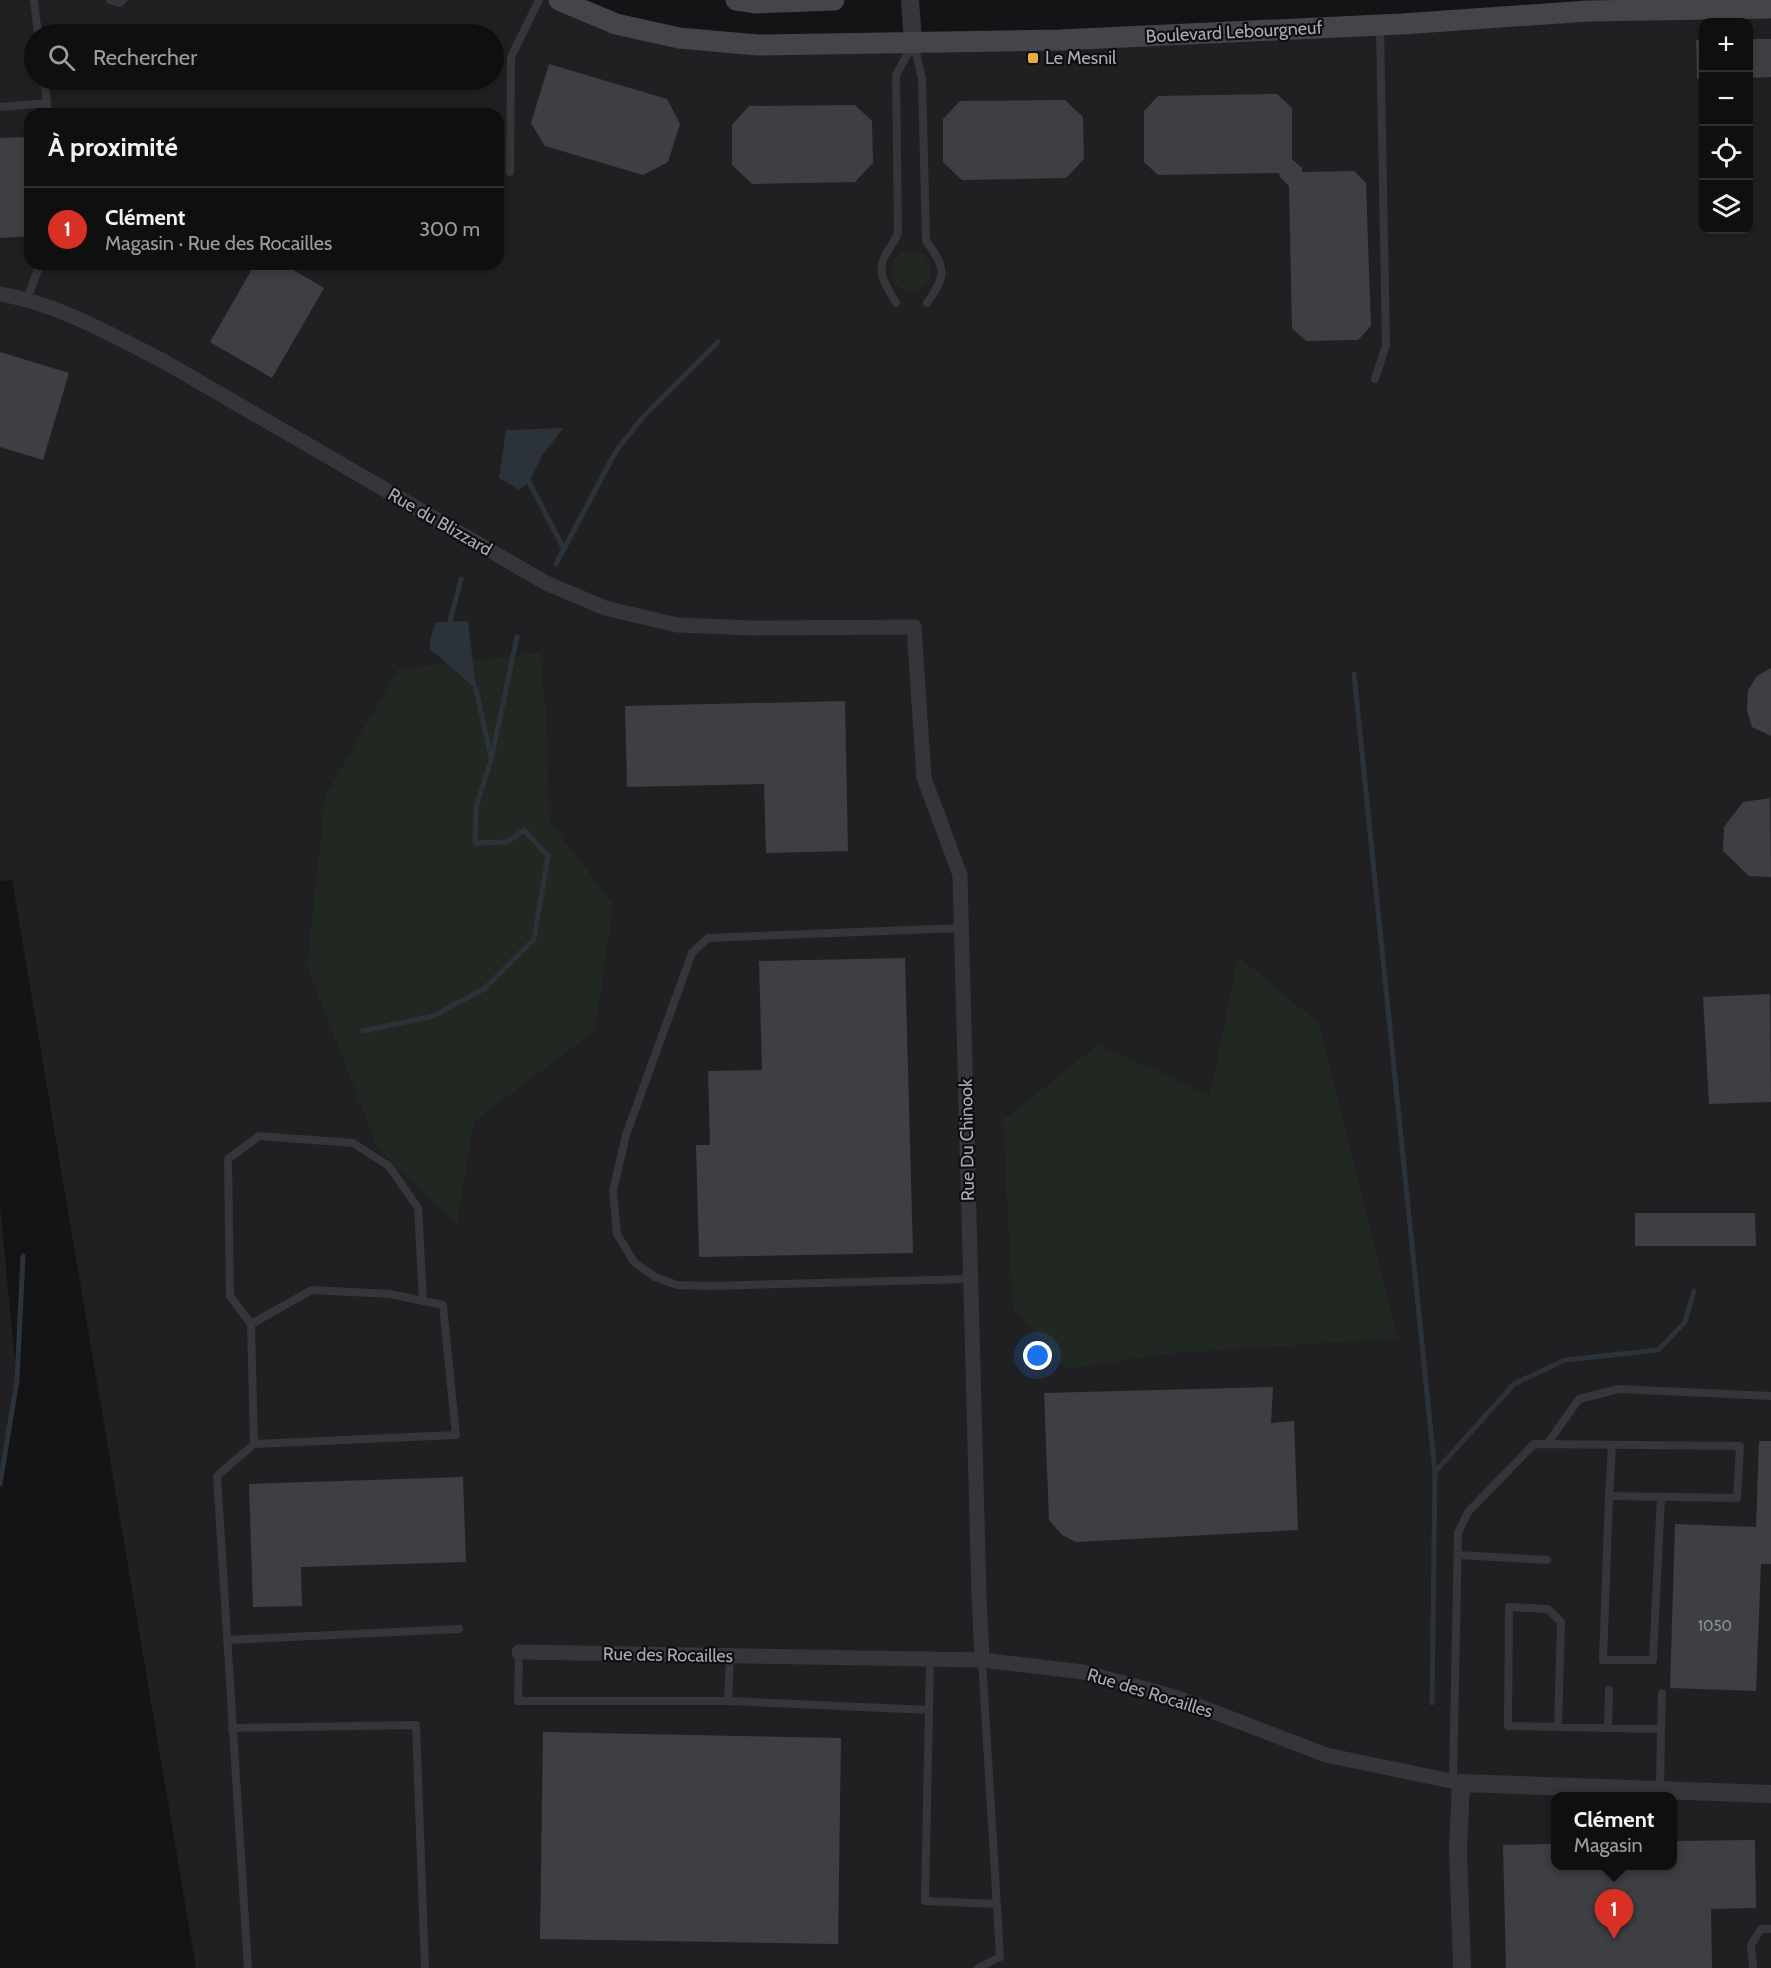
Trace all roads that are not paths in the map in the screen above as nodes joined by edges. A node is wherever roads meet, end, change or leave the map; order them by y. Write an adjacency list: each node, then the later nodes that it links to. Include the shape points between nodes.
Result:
1 (34, 0): 11 (lane)
2 (110, 0): 3 (lane)
3 (123, 0)
4 (539, 0): 18 (lane, via 511,57)
5 (558, 0): 13 (main road, Boulevard Lebourgneuf, via 616,24 679,38 758,45)
6 (736, 0): 7 (main road)
7 (834, 0)
8 (910, 0): 13 (street)
9 (1588, 5): 10 (main road, Boulevard Lebourgneuf); 12 (main road, Boulevard Lebourgneuf)
10 (1771, 8)
11 (37, 24)
12 (1380, 26): 13 (main road, Boulevard Lebourgneuf, via 1061,40); 24 (lane, via 1386,345)
13 (913, 42): 22 (lane, via 896,75 898,232 882,259 882,279); 23 (lane, via 922,79 926,241 940,261 940,284)
14 (45, 90): 15 (lane)
15 (47, 104): 16 (lane); 17 (lane)
16 (0, 107)
17 (47, 108)
18 (510, 172)
19 (38, 270): 21 (lane)
20 (0, 294): 21 (street, Rue du Blizzard)
21 (27, 299): 25 (street, Rue du Blizzard, via 100,329 165,362 546,583 605,608 677,625)
22 (896, 303)
23 (927, 303)
24 (1375, 379)
25 (914, 627): 26 (street, Rue Du Chinook, via 924,778 960,875)
26 (961, 928): 27 (street, Rue Du Chinook); 27 (lane, via 708,938 692,953 626,1135 613,1191 617,1234 634,1262 655,1277 677,1285)
27 (970, 1279): 43 (street, Rue Du Chinook)
28 (423, 1300): 29 (lane, via 390,1294 312,1290); 29 (lane, via 418,1208 389,1166 353,1143 259,1136 228,1159 230,1296); 31 (lane, via 443,1305 456,1435)
29 (251, 1324): 31 (lane)
30 (1771, 1395): 32 (lane, via 1619,1389 1579,1399)
31 (254, 1444): 39 (lane, via 216,1476)
32 (1547, 1444): 33 (lane); 36 (lane, via 1534,1444 1468,1512 1458,1533)
33 (1612, 1445): 34 (lane); 35 (lane, via 1740,1446 1737,1498)
34 (1610, 1496): 35 (lane); 35 (lane, via 1603,1660 1653,1660)
35 (1661, 1498)
36 (1458, 1555): 37 (lane); 52 (lane)
37 (1547, 1560)
38 (459, 1629): 39 (lane)
39 (227, 1640): 49 (lane)
40 (519, 1652): 41 (street, Rue des Rocailles); 46 (lane, via 518,1701)
41 (730, 1656): 42 (street, Rue des Rocailles); 46 (lane)
42 (930, 1659): 43 (street, Rue des Rocailles); 47 (lane)
43 (982, 1660): 52 (street, Rue des Rocailles, via 1083,1672 1175,1697 1326,1755); 55 (lane)
44 (1610, 1690): 50 (lane)
45 (1662, 1693): 51 (lane)
46 (728, 1701): 47 (lane)
47 (928, 1710): 55 (lane, via 925,1901)
48 (1558, 1727): 48 (lane, via 1508,1726 1509,1607 1548,1609 1561,1622); 50 (lane)
49 (232, 1728): 57 (lane); 58 (lane, via 416,1725)
50 (1608, 1728): 51 (lane)
51 (1661, 1729): 53 (lane)
52 (1457, 1782): 53 (street, Rue des Rocailles); 60 (street)
53 (1660, 1791): 54 (street, Rue des Rocailles)
54 (1771, 1794)
55 (997, 1904): 59 (lane, via 1000,1958)
56 (1771, 1929): 61 (lane, via 1761,1929 1751,1945)
57 (248, 1968)
58 (425, 1968)
59 (978, 1968)
60 (1462, 1968)
61 (1753, 1968)

